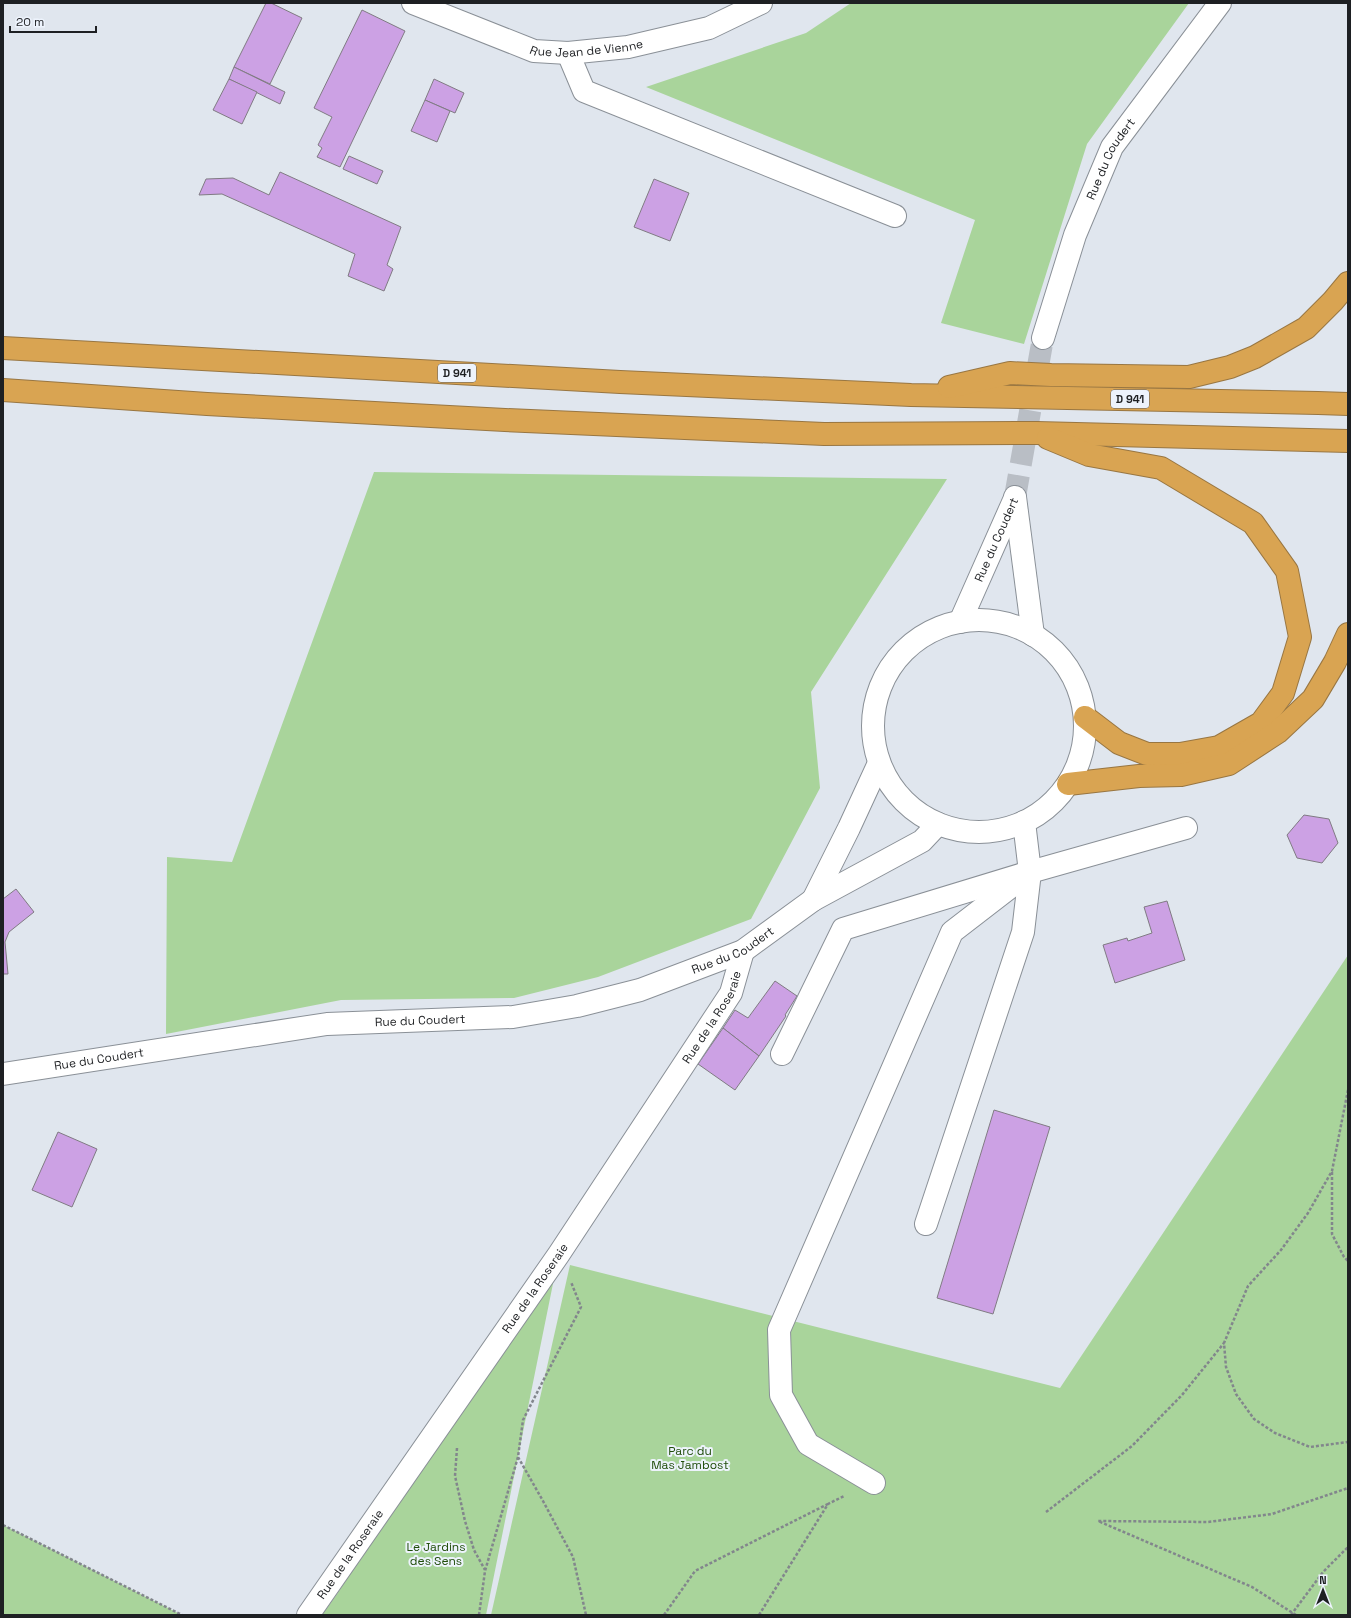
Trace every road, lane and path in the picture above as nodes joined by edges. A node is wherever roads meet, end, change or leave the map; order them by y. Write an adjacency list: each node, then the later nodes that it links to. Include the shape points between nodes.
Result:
1 (413, 3): 4 (street, Rue Jean de Vienne, via 534,51)
2 (761, 3): 4 (street, Rue Jean de Vienne, via 709,28 628,47)
3 (1220, 3): 7 (street, Rue du Coudert, via 1112,147 1075,235)
4 (568, 53): 5 (street, via 584,91)
5 (895, 216)
6 (1348, 283): 10 (highway, via 1306,328 1255,357 1230,367 1189,377 1010,373)
7 (1043, 338)
8 (3, 348): 10 (highway, D 941, via 612,382)
9 (3, 390): 12 (highway, via 505,420 824,434)
10 (911, 395): 11 (highway, D 941)
11 (1348, 404)
12 (1037, 433): 13 (highway); 17 (highway, via 1089,455 1161,468 1252,523 1287,571 1300,637 1283,693 1261,723 1219,747 1180,754 1147,754 1118,742)
13 (1348, 441)
14 (960, 622): 16 (street, via 985,620 1010,624); 16 (street, Rue du Coudert, via 1015,497); 18 (street, via 931,631 906,649 886,673 875,702 872,732)
15 (1348, 634): 19 (highway, via 1313,699 1278,732 1229,764 1181,774)
16 (1033, 635): 17 (street, via 1059,656 1066,667 1077,685)
17 (1085, 717): 19 (street, via 1082,752)
18 (879, 763): 21 (street, via 893,788 908,804); 24 (street, Rue du Coudert)
19 (1068, 784): 20 (street, via 1048,807)
20 (1024, 822): 21 (street, via 996,831 966,831); 23 (street)
21 (938, 824): 24 (street, Rue du Coudert, via 922,840)
22 (1186, 828): 23 (street)
23 (1030, 872): 26 (street, via 843,930); 30 (street, via 1023,932); 37 (street, via 952,932 779,1330 781,1395 808,1444)
24 (813, 900): 25 (street, Rue du Coudert)
25 (742, 951): 27 (street, Rue du Coudert, via 640,990 577,1006 513,1017 327,1024); 31 (street, Rue de la Roseraie, via 731,993)
26 (782, 1054)
27 (3, 1074)
28 (1348, 1090): 29 (path)
29 (1332, 1171): 32 (path, via 1332,1234); 33 (path, via 1308,1214 1286,1244 1248,1286)
30 (926, 1224)
31 (559, 1254): 36 (path, via 581,1307 523,1420); 46 (street, Rue de la Roseraie)
32 (1348, 1261)
33 (1224, 1343): 34 (path, via 1226,1367 1236,1394 1254,1419 1275,1433 1310,1447); 40 (path, via 1182,1395 1132,1446)
34 (1348, 1442)
35 (457, 1446): 43 (path, via 455,1476 465,1521 474,1550)
36 (518, 1457): 43 (path); 48 (path, via 573,1557)
37 (874, 1483): 39 (path)
38 (1348, 1488): 44 (path, via 1272,1514 1208,1522 1098,1521 1252,1587)
39 (828, 1504): 49 (path, via 695,1571); 50 (path)
40 (1046, 1512)
41 (3, 1525): 45 (path)
42 (1348, 1547): 44 (path, via 1323,1572)
43 (485, 1571): 47 (path)
44 (1293, 1614)
45 (182, 1615)
46 (308, 1615)
47 (479, 1615)
48 (586, 1615)
49 (664, 1615)
50 (759, 1615)

